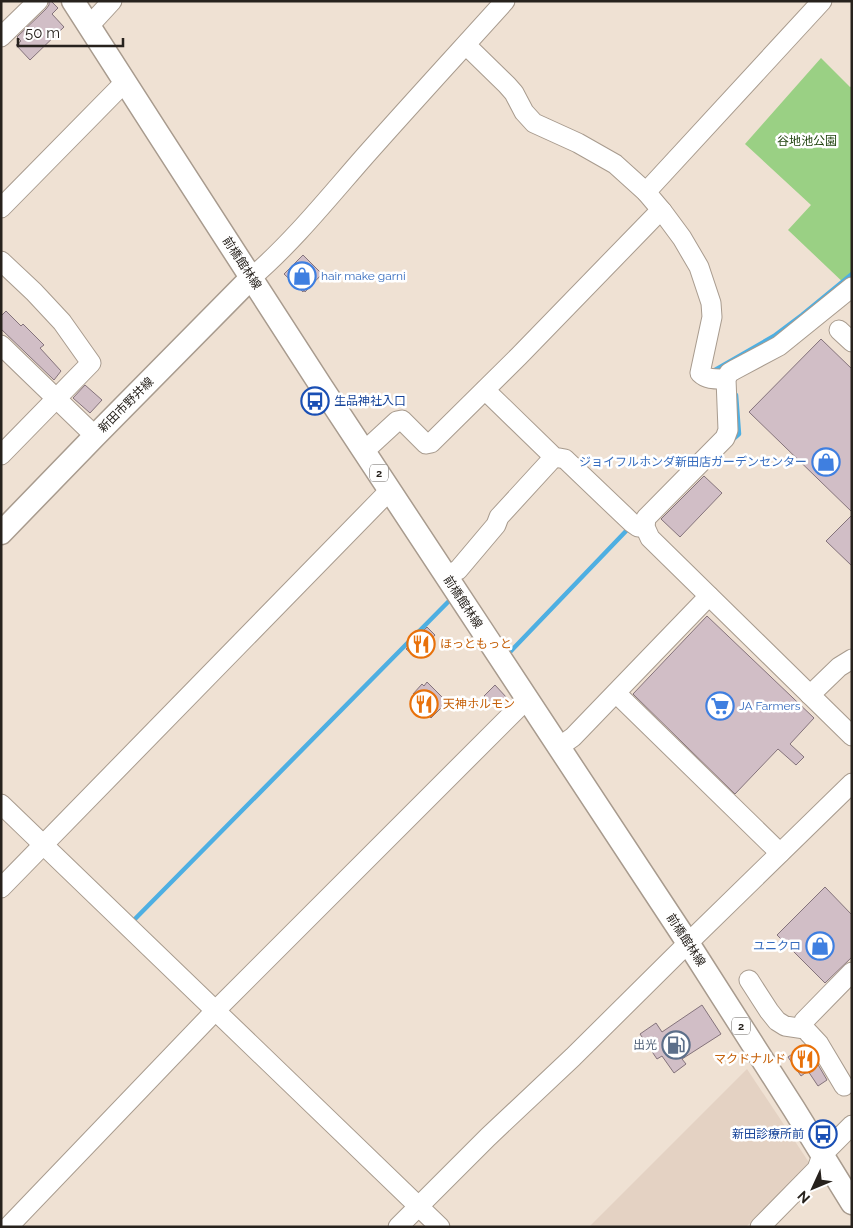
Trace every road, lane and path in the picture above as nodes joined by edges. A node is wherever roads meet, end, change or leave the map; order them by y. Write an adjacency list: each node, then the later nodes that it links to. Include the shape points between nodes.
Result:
1 (38, 1): 7 (street)
2 (73, 1): 6 (main road, 前橋館林線 / 2)
3 (112, 1): 6 (street)
4 (505, 1): 8 (street)
5 (822, 1): 10 (street)
6 (89, 26): 9 (main road, 前橋館林線 / 2)
7 (1, 37)
8 (466, 44): 10 (street, via 514,93 534,123 615,164); 14 (street, via 307,222)
9 (126, 82): 11 (street); 14 (main road, 前橋館林線 / 2)
10 (646, 192): 12 (street)
11 (1, 208)
12 (662, 211): 17 (street, via 699,267 711,303 712,317 700,373 714,380); 18 (street)
13 (1, 261): 19 (street, via 62,322 90,363)
14 (251, 278): 20 (main road, 新田市野井線); 21 (main road, 前橋館林線 / 2)
15 (848, 296): 17 (street, via 779,346 729,373)
16 (1, 345): 19 (street)
17 (726, 379): 25 (street, via 728,430 724,438 646,518)
18 (486, 390): 21 (street, via 431,443 426,444 402,420 397,420); 23 (street)
19 (56, 398): 20 (street); 22 (street)
20 (95, 436): 26 (main road, 新田市野井線)
21 (363, 449): 24 (main road, 前橋館林線 / 2)
22 (1, 455)
23 (554, 457): 25 (street, via 565,459 631,522); 27 (street, via 499,517 496,525 458,570)
24 (390, 490): 27 (main road, 前橋館林線 / 2); 37 (street)
25 (645, 527): 28 (street, via 650,538)
26 (1, 533)
27 (446, 575): 32 (main road, 前橋館林線 / 2)
28 (709, 596): 30 (street); 31 (street)
29 (852, 659): 31 (street)
30 (616, 693): 34 (street, via 573,737); 38 (street)
31 (810, 695): 33 (street)
32 (528, 699): 34 (main road, 前橋館林線 / 2); 43 (street)
33 (852, 736)
34 (559, 746): 40 (main road, 前橋館林線 / 2)
35 (852, 783): 38 (street)
36 (1, 804): 37 (street)
37 (44, 845): 39 (street); 43 (street)
38 (780, 853): 40 (street)
39 (1, 888)
40 (688, 943): 47 (main road, 前橋館林線 / 2); 49 (street)
41 (852, 972): 44 (street)
42 (749, 980): 45 (street, via 777,1021 785,1026 805,1029 819,1044)
43 (216, 1010): 49 (street); 50 (street)
44 (804, 1021)
45 (844, 1086)
46 (852, 1125): 47 (street)
47 (822, 1155): 48 (main road, 前橋館林線 / 2); 53 (street, via 817,1169)
48 (852, 1203)
49 (419, 1205): 51 (street); 52 (street)
50 (8, 1227)
51 (398, 1227)
52 (440, 1227)
53 (760, 1227)

